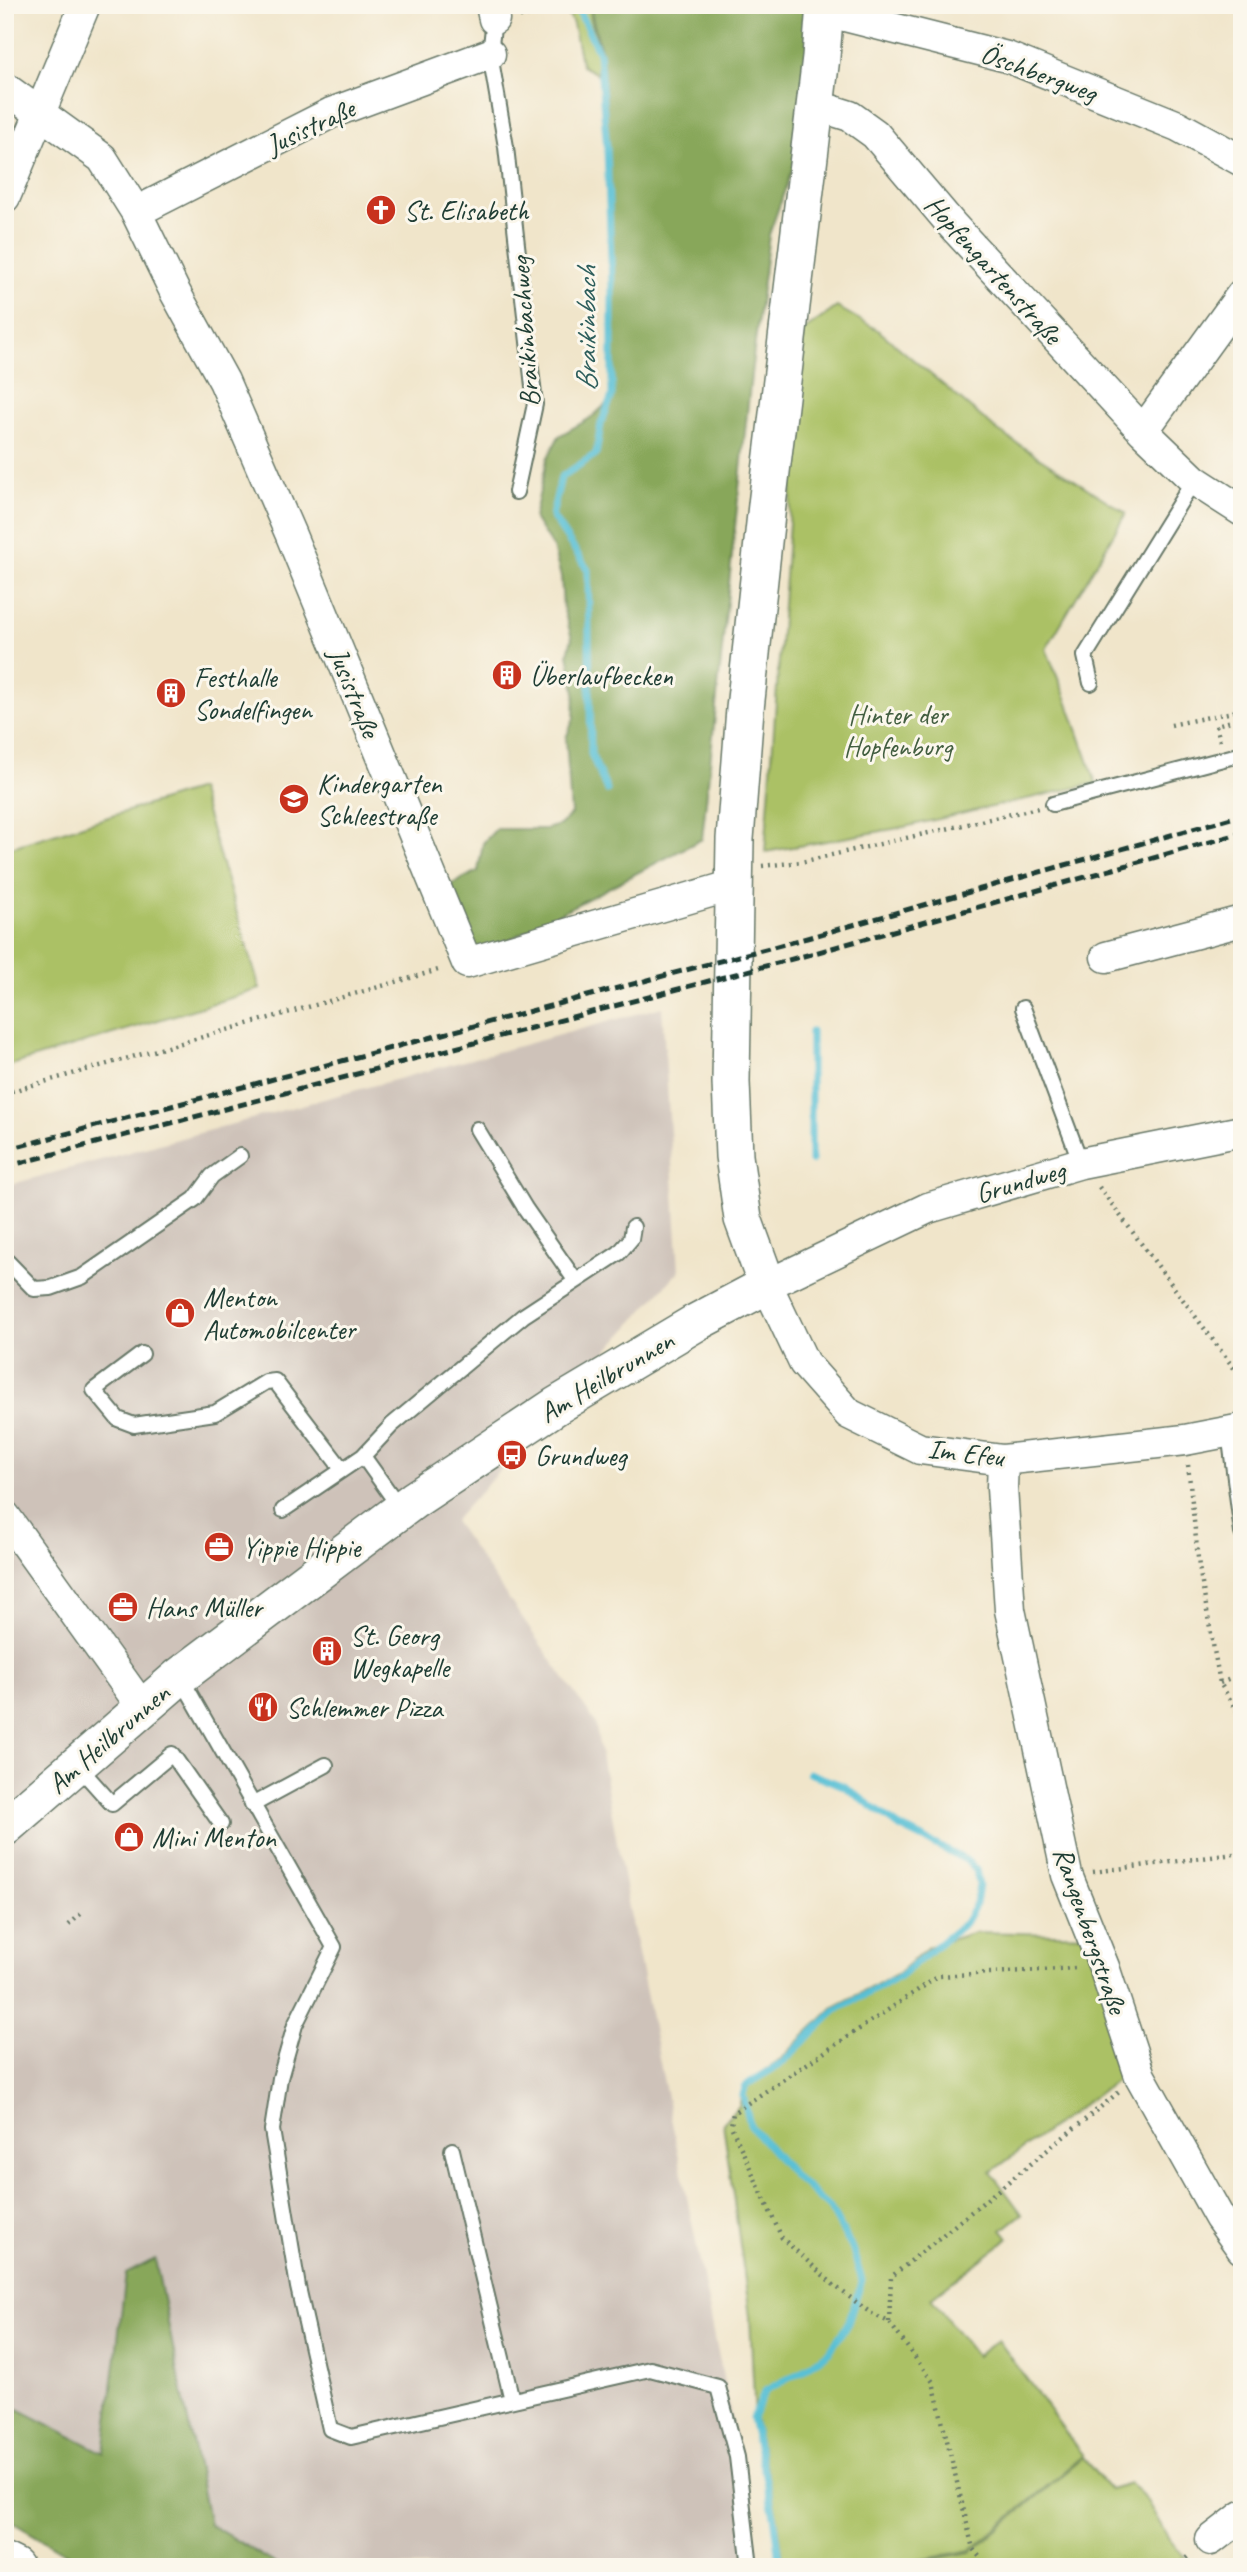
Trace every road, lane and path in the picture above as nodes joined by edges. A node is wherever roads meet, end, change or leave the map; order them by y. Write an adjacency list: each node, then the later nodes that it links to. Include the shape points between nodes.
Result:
1 (85, 5): 8 (street)
2 (614, 5): 4 (path, via 607,10)
3 (825, 8): 7 (street); 9 (street, Öschbergweg, via 1007,57 1178,126)
4 (493, 12): 5 (lane, Braikinbachweg)
5 (490, 54): 11 (street, Jusistraße, via 331,113); 15 (lane, Braikinbachweg, via 506,147 535,404)
6 (5, 88): 8 (street, Jusistraße)
7 (815, 105): 13 (street, Hopfengartenstraße, via 850,116 875,134 952,225); 23 (street, via 745,709)
8 (40, 113): 10 (street); 11 (street, Jusistraße, via 102,158)
9 (1242, 161)
10 (5, 197)
11 (136, 212): 26 (street, Jusistraße, via 230,394)
12 (1242, 294): 13 (street)
13 (1143, 431): 14 (street, Hopfengartenstraße)
14 (1194, 480): 16 (street, Hopfengartenstraße); 17 (lane, via 1085,656)
15 (516, 492)
16 (1242, 511)
17 (1091, 682)
18 (1242, 712): 19 (path, via 1239,719); 20 (path)
19 (1216, 724)
20 (1171, 725)
21 (1242, 754): 22 (lane)
22 (1053, 804): 23 (path, via 801,862 750,867)
23 (734, 885): 26 (street); 36 (street, via 734,1156 743,1219)
24 (1242, 920): 25 (street)
25 (1106, 957)
26 (467, 962): 28 (path)
27 (1023, 1008): 32 (lane, Grundweg)
28 (5, 1093)
29 (477, 1129): 35 (lane)
30 (1242, 1131): 32 (street, Grundweg)
31 (240, 1156): 34 (lane, via 212,1176 195,1199 82,1277 34,1289)
32 (1081, 1163): 36 (street, Grundweg, via 928,1208); 38 (path)
33 (633, 1227): 35 (lane, via 631,1239 619,1253)
34 (5, 1259)
35 (575, 1280): 41 (lane, via 523,1316 392,1424)
36 (767, 1285): 42 (street, Im Efeu, via 804,1363 849,1413 920,1449); 45 (street, Am Heilbrunnen, via 556,1406)
37 (142, 1354): 43 (lane, via 94,1390 118,1419 134,1425 215,1413 275,1381)
38 (1242, 1379)
39 (1235, 1430): 40 (street, Im Efeu); 47 (lane)
40 (1185, 1440): 42 (street, Im Efeu); 50 (path, via 1199,1567)
41 (363, 1456): 43 (lane); 45 (lane)
42 (1003, 1460): 59 (street, Rangenbergstraße, via 1010,1610)
43 (342, 1469): 44 (lane)
44 (284, 1510)
45 (401, 1510): 49 (street, Am Heilbrunnen)
46 (5, 1516): 51 (street)
47 (1242, 1533)
48 (1242, 1675): 50 (path)
49 (180, 1676): 51 (street, Am Heilbrunnen); 55 (lane, Am Heilbrunnen)
50 (1220, 1683): 52 (path)
51 (142, 1707): 53 (street, Am Heilbrunnen)
52 (1242, 1719)
53 (77, 1765): 56 (lane, via 112,1804 172,1754); 57 (street, Am Heilbrunnen)
54 (326, 1765): 55 (lane)
55 (252, 1805): 67 (lane, Am Heilbrunnen, via 334,1947 295,2025 272,2130 298,2287 330,2429 351,2437)
56 (221, 1824)
57 (5, 1827)
58 (1242, 1853): 59 (path)
59 (1068, 1875): 62 (street, Rangenbergstraße)
60 (84, 1911): 61 (path)
61 (69, 1925)
62 (1104, 1968): 63 (street, Rangenbergstraße); 66 (path, via 939,1976 733,2113 731,2126 782,2238 835,2286)
63 (1140, 2076): 65 (street, Rangenbergstraße, via 1219,2217); 66 (path, via 891,2277)
64 (452, 2150): 67 (lane)
65 (1242, 2249)
66 (889, 2322): 73 (path, via 933,2382 972,2550)
67 (512, 2400): 72 (lane, via 650,2370 718,2387 737,2457)
68 (1242, 2516): 69 (street)
69 (1211, 2540)
70 (5, 2562): 71 (street)
71 (15, 2567)
72 (750, 2567)
73 (988, 2567)

